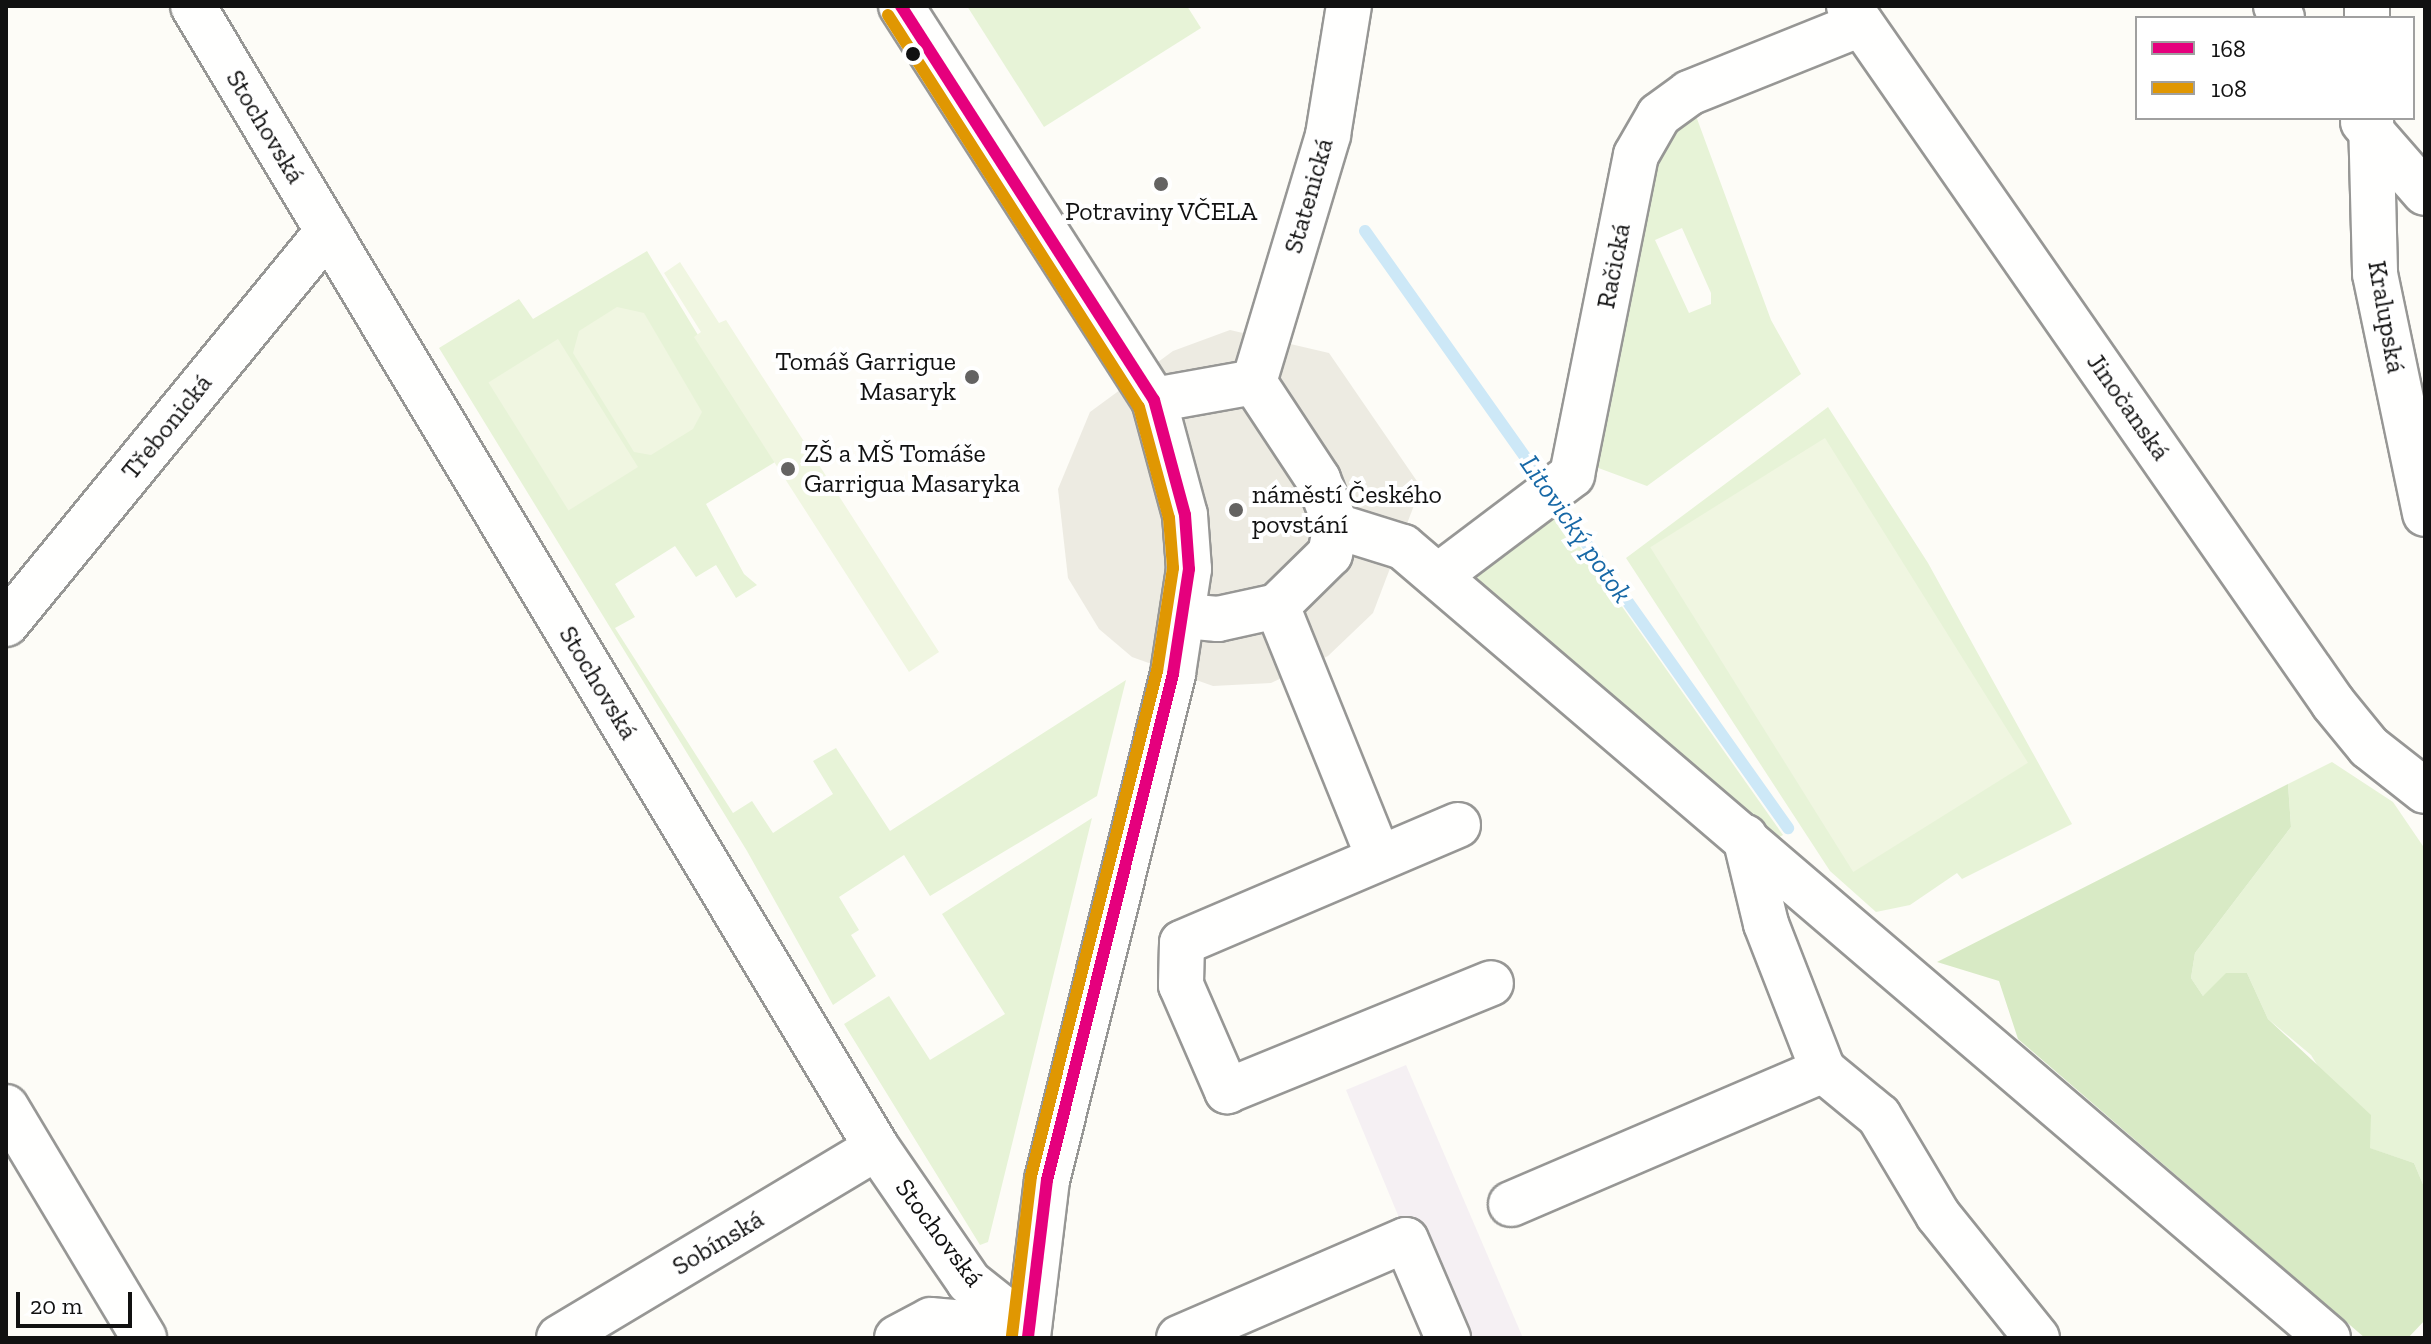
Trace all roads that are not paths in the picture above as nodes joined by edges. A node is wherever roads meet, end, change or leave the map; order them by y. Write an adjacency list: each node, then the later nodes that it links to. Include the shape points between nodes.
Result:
1 (193, 6): 7 (street, Stochovská)
2 (901, 6): 9 (street)
3 (1349, 6): 8 (street, Statenická, via 1328,135)
4 (1855, 15): 12 (street, Račická, via 1689,93 1659,115 1636,155 1572,475); 16 (street, Jinočanská, via 2333,703 2369,747)
5 (2367, 122): 6 (street); 10 (street, Kralupská, via 2375,274)
6 (2425, 193)
7 (328, 231): 15 (street, Třebonická); 23 (street, Stochovská)
8 (1254, 382): 9 (street); 11 (street, via 1318,479)
9 (1154, 400): 14 (street, via 1185,515)
10 (2425, 514)
11 (1336, 526): 12 (street, via 1385,535); 13 (street, via 1318,572)
12 (1438, 576): 18 (street)
13 (1277, 606): 14 (street, via 1218,619); 19 (street)
14 (1184, 616): 25 (street, via 1047,1180)
15 (6, 624)
16 (2425, 791)
17 (1458, 825): 19 (street)
18 (1745, 837): 21 (street, via 1766,924); 32 (street)
19 (1379, 858): 20 (street, via 1182,943 1181,985 1227,1091)
20 (1491, 983)
21 (1823, 1070): 24 (street); 31 (street, via 1879,1116 1938,1215)
22 (6, 1107): 26 (street)
23 (877, 1148): 25 (street, Stochovská, via 969,1282); 27 (street, Sobínská)
24 (1511, 1204)
25 (1028, 1333): 28 (street, via 931,1320)
26 (144, 1338)
27 (559, 1338)
28 (897, 1338)
29 (1179, 1338): 30 (street, via 1406,1240)
30 (1448, 1338)
31 (2037, 1338)
32 (2328, 1338)

